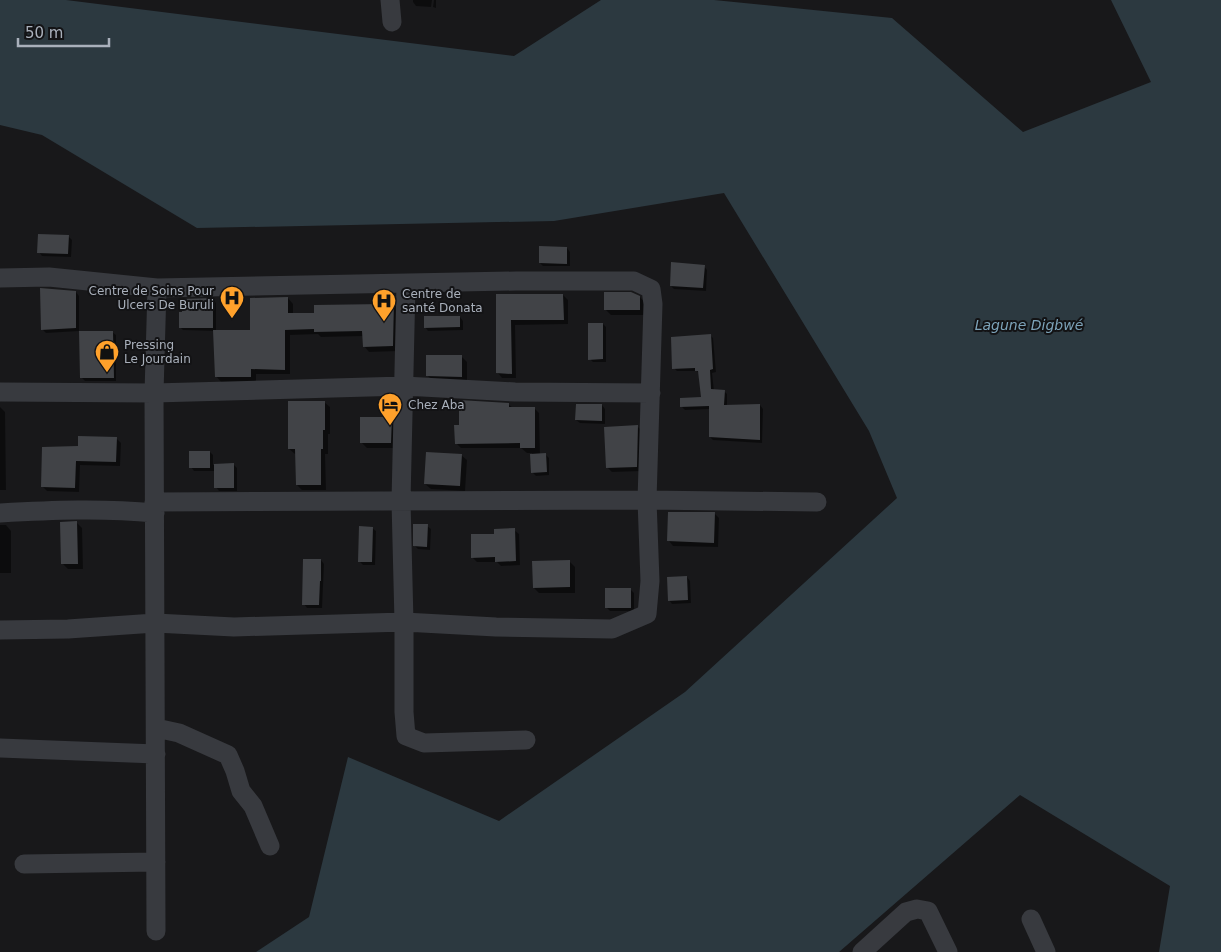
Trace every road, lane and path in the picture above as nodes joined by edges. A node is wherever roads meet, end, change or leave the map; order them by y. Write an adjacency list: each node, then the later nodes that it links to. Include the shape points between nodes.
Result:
1 (390, 0): 2 (street)
2 (392, 22)
3 (0, 278): 5 (street, via 49,277)
4 (406, 284): 5 (street); 6 (street); 9 (street, via 634,281 651,289)
5 (157, 288): 8 (street)
6 (404, 386): 8 (street); 9 (street, via 515,392); 11 (street)
7 (0, 392): 8 (street)
8 (154, 393): 13 (street)
9 (651, 393): 10 (street)
10 (647, 500): 11 (street); 12 (street); 15 (street, via 650,581 647,614 612,629)
11 (401, 501): 13 (street); 15 (street)
12 (817, 502)
13 (154, 508): 14 (street); 16 (street)
14 (0, 514)
15 (404, 622): 16 (street, via 234,627); 19 (street, via 406,736 424,743)
16 (155, 623): 17 (street); 18 (street)
17 (0, 630)
18 (156, 728): 21 (street); 22 (street, via 179,733 228,755 241,791 253,806)
19 (526, 740)
20 (0, 748): 21 (street)
21 (156, 754): 23 (street)
22 (270, 846)
23 (156, 862): 24 (street); 26 (street)
24 (24, 864)
25 (1031, 919): 29 (street)
26 (156, 931)
27 (862, 952): 28 (street, via 906,912 917,908 928,910)
28 (948, 952)
29 (1046, 952)

